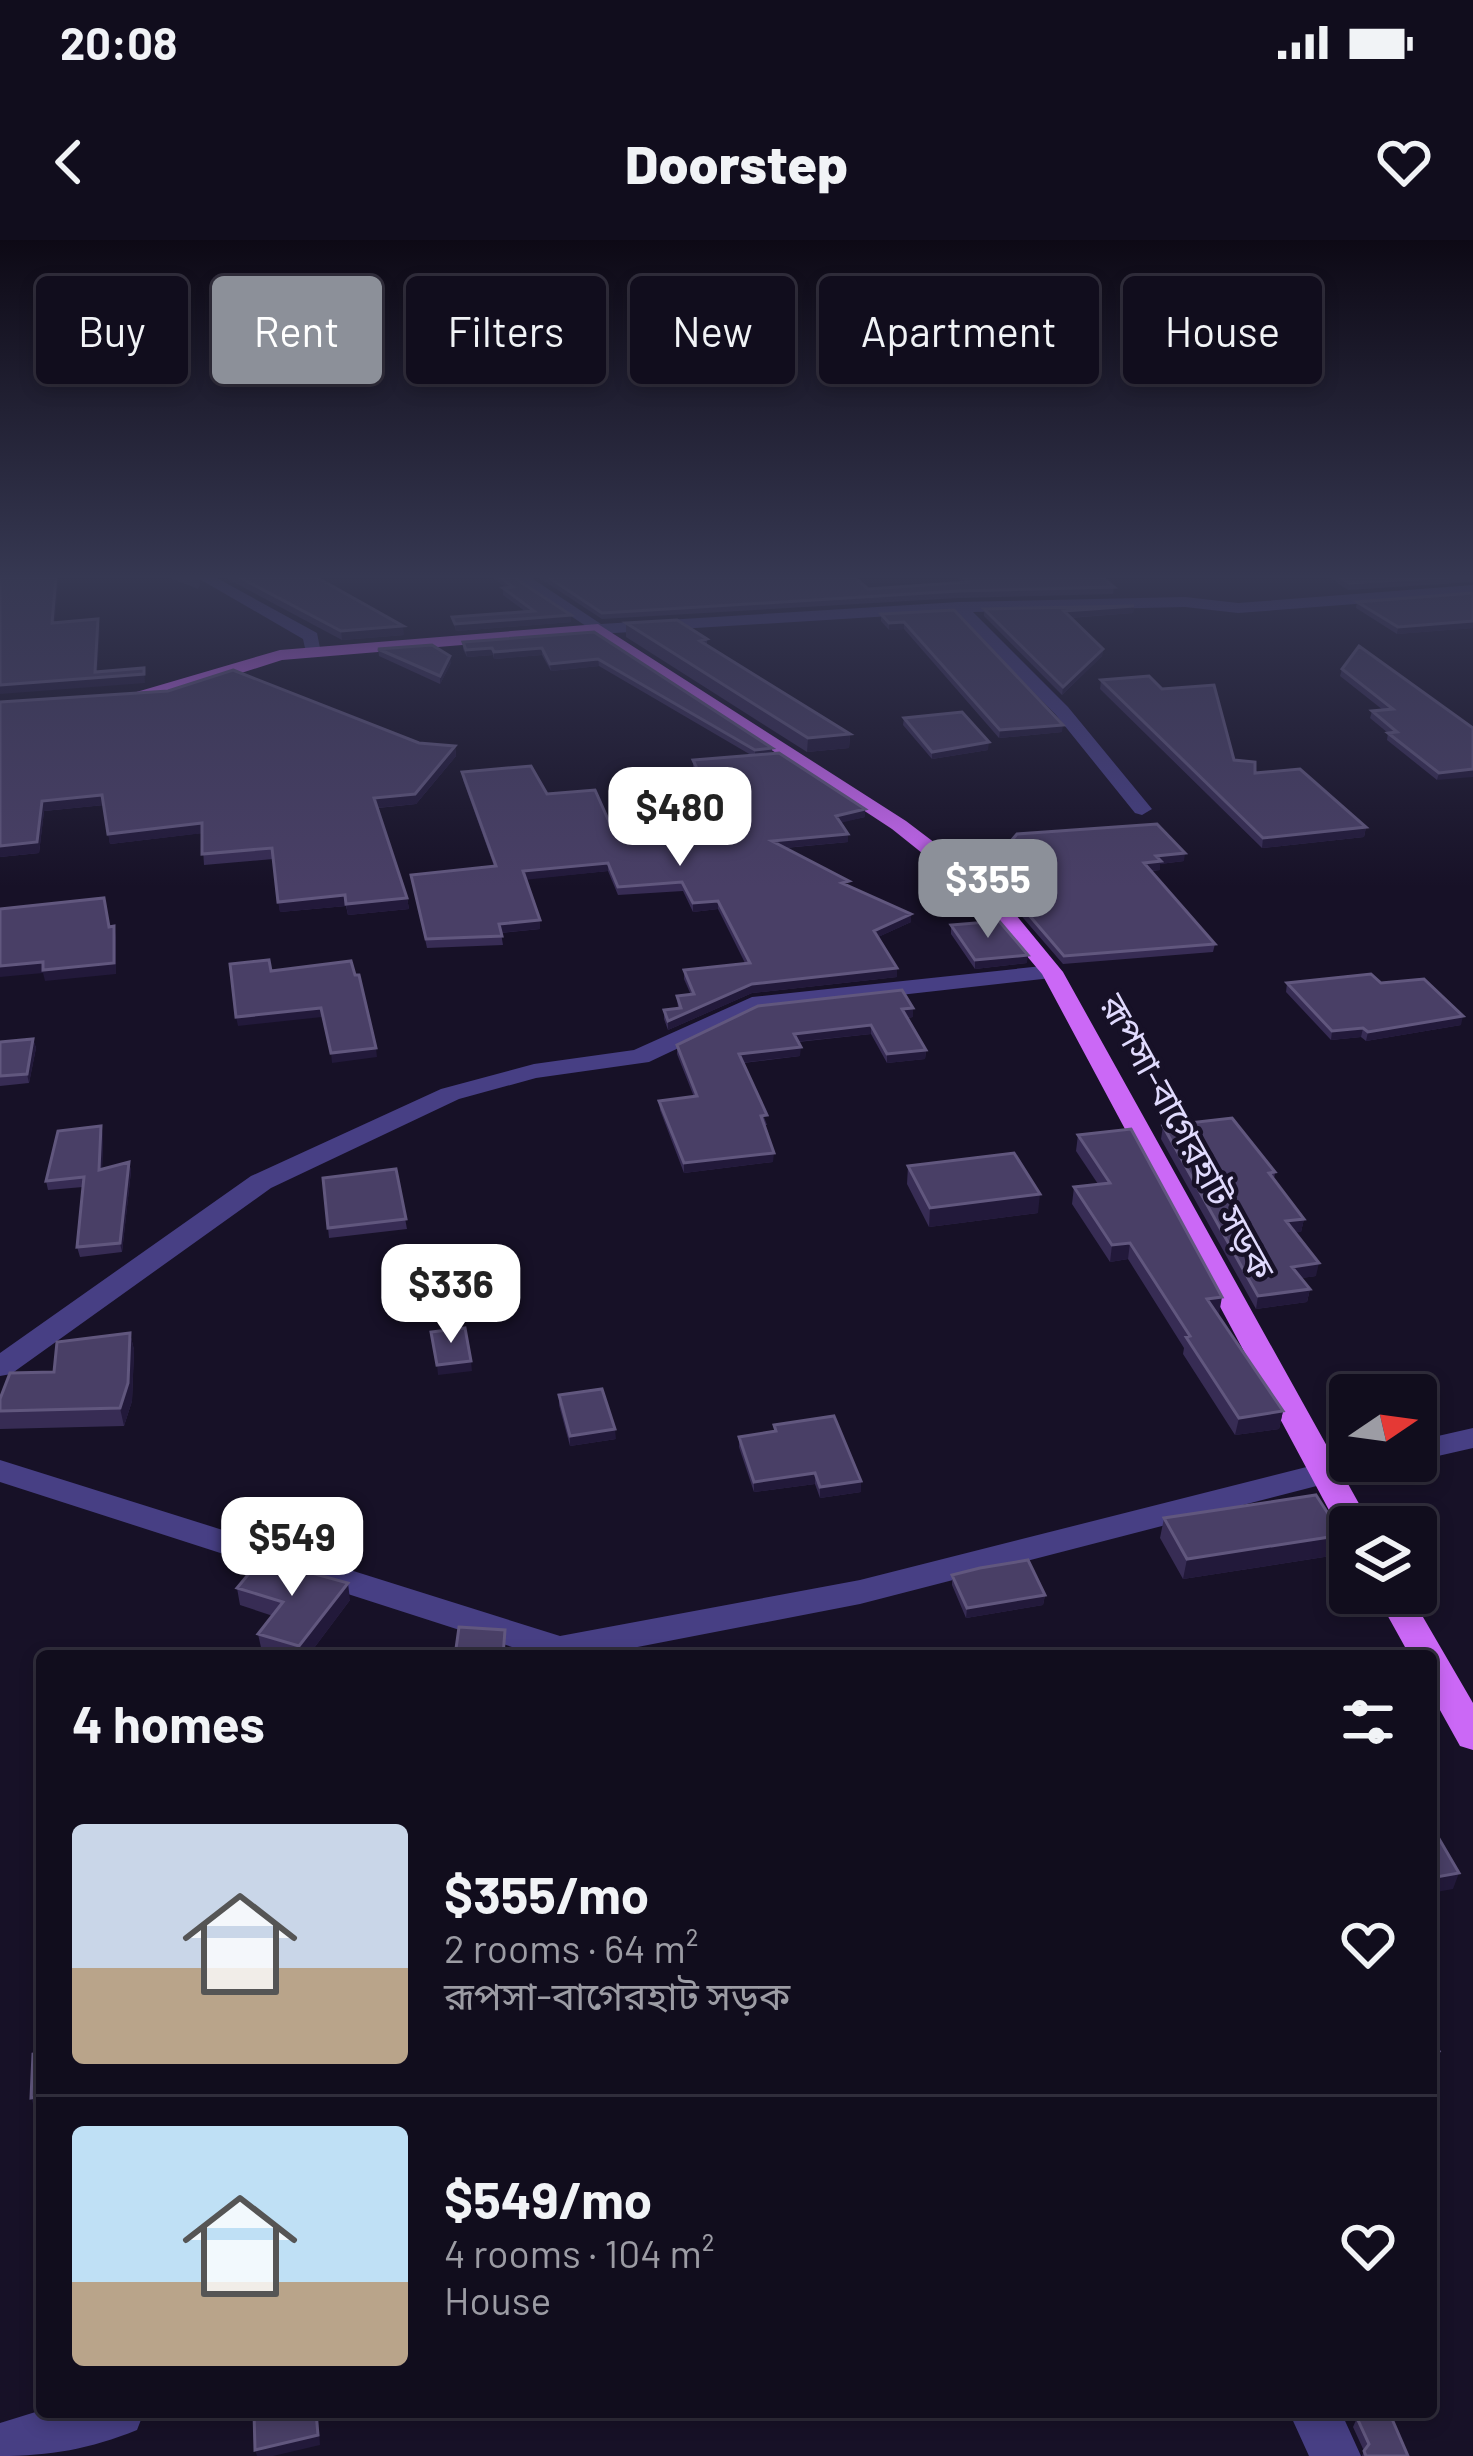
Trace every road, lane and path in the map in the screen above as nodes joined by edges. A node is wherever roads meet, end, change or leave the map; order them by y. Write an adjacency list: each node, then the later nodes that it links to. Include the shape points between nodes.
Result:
1 (199, 680): 4 (main road)
2 (677, 680): 6 (main road, রূপসা-বাগেরহাট সড়ক, via 899,825 985,892)
3 (1031, 680): 5 (street)
4 (127, 694)
5 (1142, 808)
6 (1052, 973): 7 (street, via 752,1004 640,1057 534,1071 449,1094 261,1182); 12 (main road, রূপসা-বাগেরহাট সড়ক)
7 (0, 1367)
8 (1473, 1438): 9 (street)
9 (1437, 1446)
10 (0, 1471): 12 (street, via 560,1649 860,1592)
11 (1329, 1471): 12 (street)
12 (1324, 1472): 13 (main road, রূপসা-বাগেরহাট সড়ক)
13 (1343, 1506)
14 (1405, 1614): 15 (main road)
15 (1425, 1650)
16 (1437, 1672): 17 (main road)
17 (1473, 1736)
18 (99, 2418): 20 (street)
19 (1317, 2418): 21 (street)
20 (0, 2448)
21 (1336, 2456)

